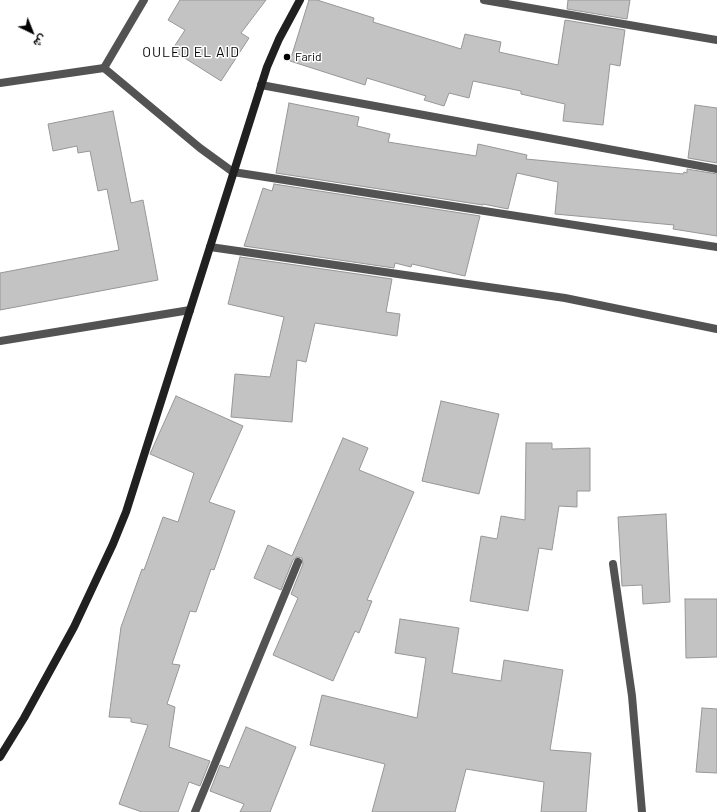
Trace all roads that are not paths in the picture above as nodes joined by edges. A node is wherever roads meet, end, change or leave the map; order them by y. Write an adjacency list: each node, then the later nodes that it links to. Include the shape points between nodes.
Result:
1 (144, 0): 5 (street)
2 (300, 0): 7 (street, via 279,39)
3 (484, 0): 4 (street)
4 (717, 40)
5 (104, 68): 6 (street); 9 (street, via 200,148)
6 (0, 83)
7 (261, 85): 8 (street); 9 (street)
8 (717, 169)
9 (234, 172): 10 (street); 11 (street)
10 (210, 247): 12 (street); 13 (street, via 565,298)
11 (717, 248)
12 (190, 310): 14 (street); 17 (street, via 126,512 113,544 74,627)
13 (717, 329)
14 (0, 341)
15 (298, 562): 18 (street)
16 (613, 564): 19 (street, via 632,696)
17 (0, 757)
18 (195, 812)
19 (642, 812)

